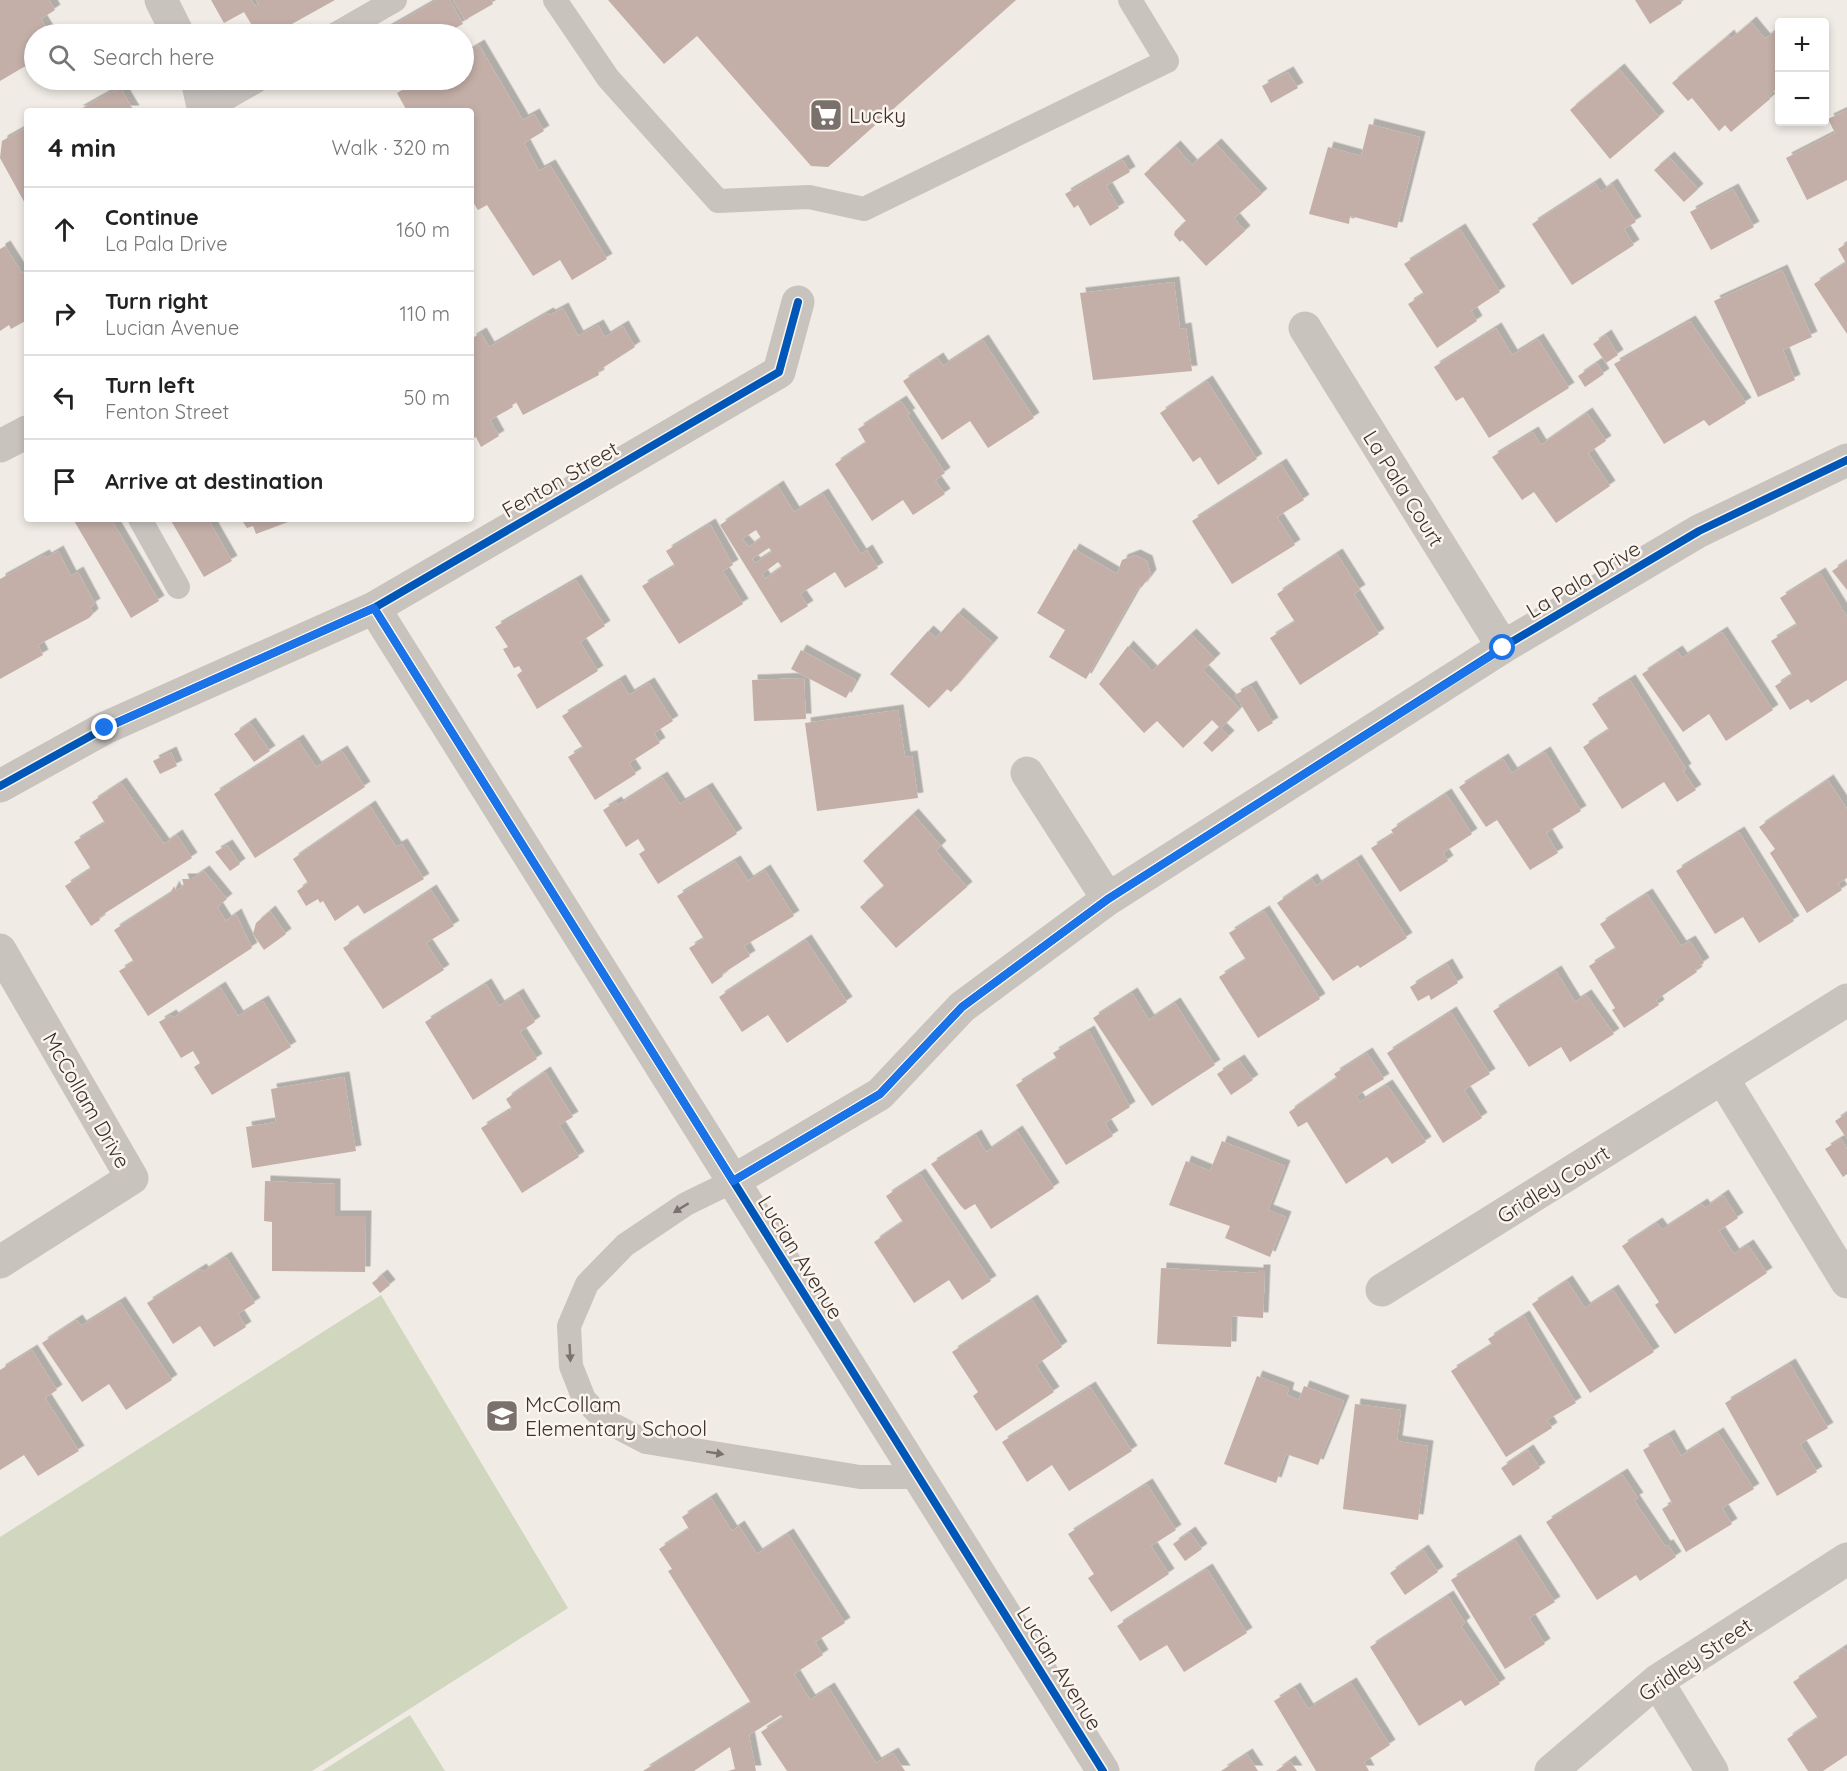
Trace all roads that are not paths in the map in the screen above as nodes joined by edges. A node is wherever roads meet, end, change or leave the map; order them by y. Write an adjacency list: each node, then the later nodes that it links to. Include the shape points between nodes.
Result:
1 (161, 0): 5 (street)
2 (395, 0): 6 (lane)
3 (555, 0): 4 (lane, via 608,78 718,201 809,196 864,209 1167,61)
4 (1130, 0)
5 (173, 24)
6 (353, 24)
7 (199, 90): 9 (street)
8 (241, 90): 10 (lane)
9 (203, 108)
10 (209, 108)
11 (798, 302): 18 (street, Fenton Street, via 779,372)
12 (1305, 328): 19 (street, La Pala Court)
13 (24, 434): 14 (street)
14 (0, 446)
15 (1847, 460): 19 (street, La Pala Drive, via 1699,531)
16 (142, 522): 17 (lane)
17 (178, 587)
18 (374, 608): 21 (street, Fenton Street, via 105,728); 26 (street, Lucian Avenue)
19 (1503, 648): 22 (street, La Pala Drive)
20 (1027, 773): 22 (street)
21 (0, 786)
22 (1108, 899): 26 (street, La Pala Drive, via 962,1007 880,1094)
23 (0, 950): 27 (street, McCollam Drive, via 132,1178)
24 (1847, 1000): 25 (street, Gridley Court)
25 (1723, 1079): 28 (street); 29 (street, Gridley Court)
26 (733, 1181): 30 (street, Lucian Avenue); 30 (lane, one-way to 30, via 686,1204 625,1245 587,1284 569,1326 571,1366 584,1399 604,1420 646,1442 860,1477)
27 (0, 1262)
28 (1847, 1282)
29 (1382, 1290)
30 (918, 1477): 33 (street, Lucian Avenue)
31 (1847, 1559): 32 (street, Gridley Street)
32 (1657, 1681): 34 (street, Gridley Street); 35 (street)
33 (1103, 1771)
34 (1551, 1771)
35 (1712, 1771)

